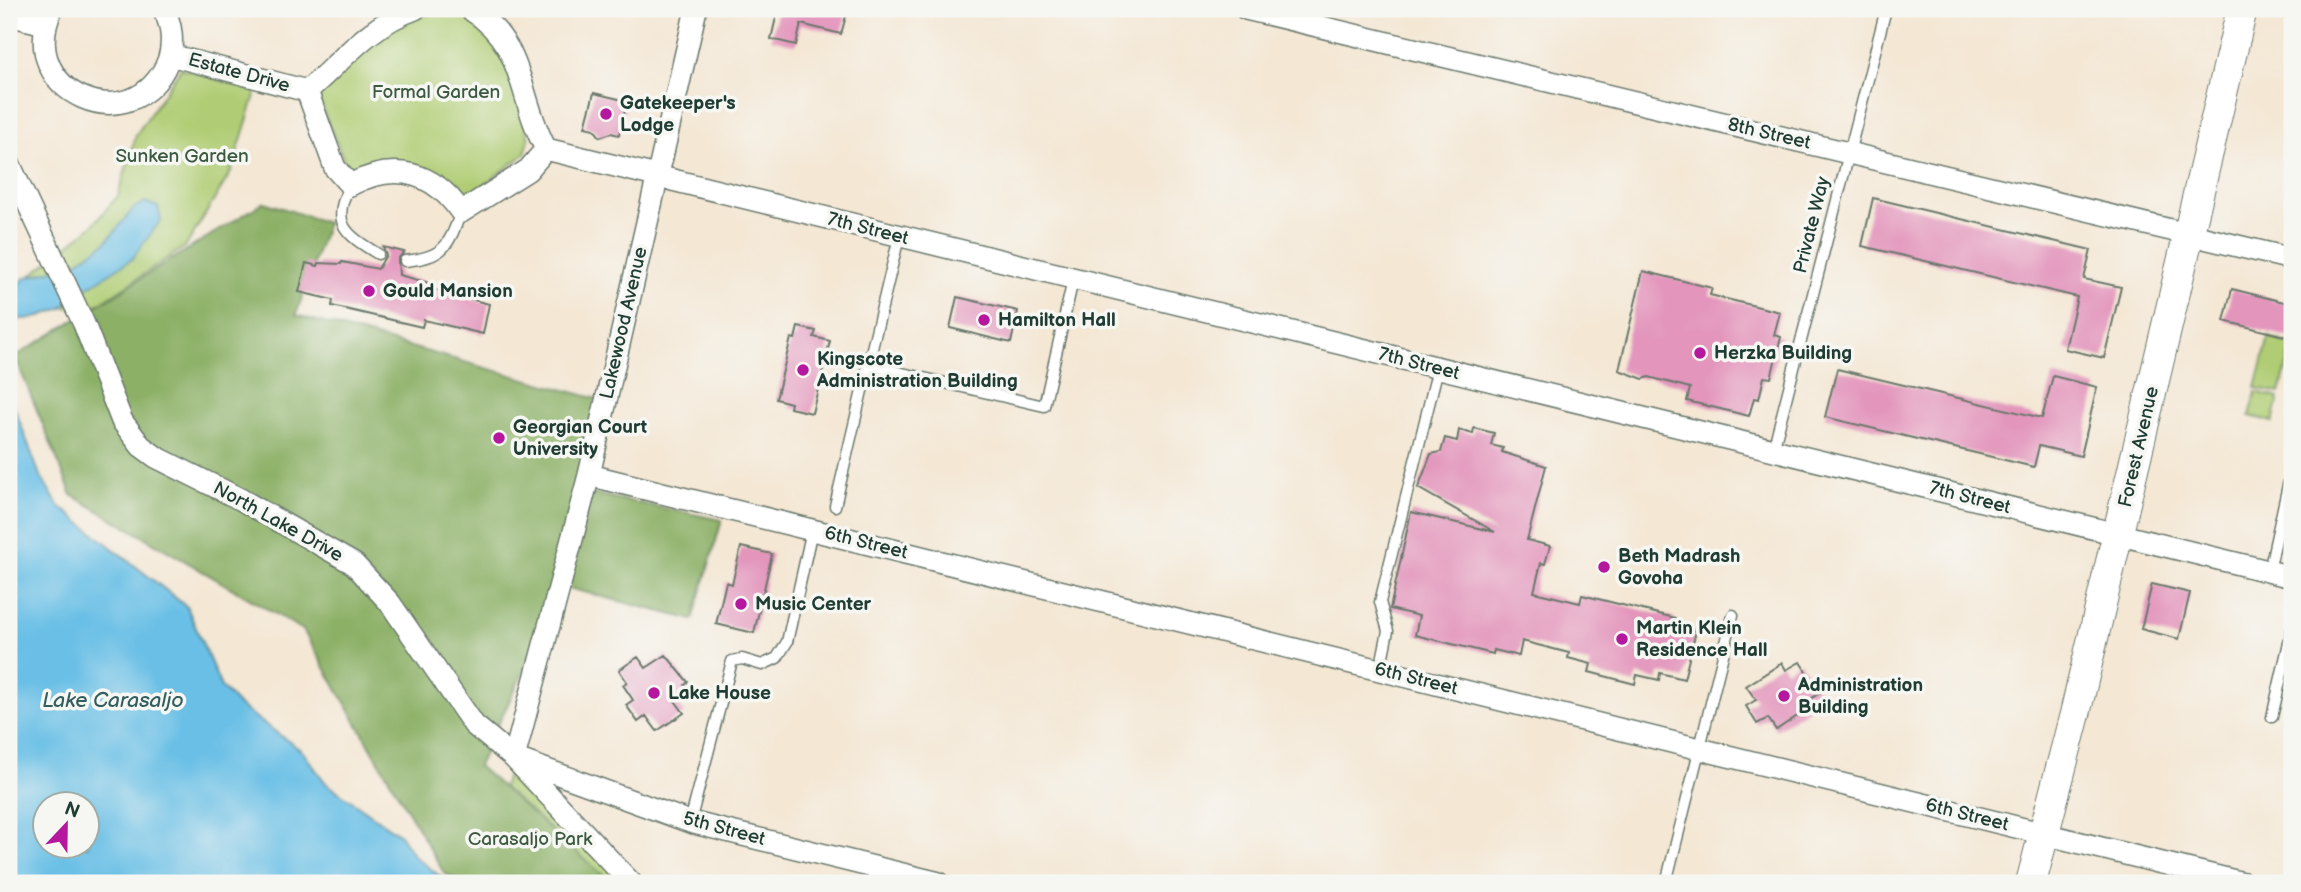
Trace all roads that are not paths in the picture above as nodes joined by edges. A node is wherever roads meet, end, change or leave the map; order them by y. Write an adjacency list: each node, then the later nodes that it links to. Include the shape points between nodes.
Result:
1 (163, 9): 10 (street, via 172,34)
2 (415, 9): 11 (street, Estate Drive, via 391,17 361,39)
3 (470, 9): 12 (street, via 513,52)
4 (696, 9): 15 (street, Lakewood Avenue)
5 (1246, 9): 13 (street, 8th Street)
6 (1886, 9): 13 (lane, Private Way)
7 (2242, 9): 18 (street, Forest Avenue)
8 (9, 15): 9 (street)
9 (48, 16): 10 (street, via 45,58 53,75 81,99 118,103 144,92 163,72)
10 (170, 55): 11 (street, Estate Drive)
11 (307, 91): 16 (street, Estate Drive, via 335,168)
12 (546, 149): 15 (street, 7th Street); 17 (street, via 528,170)
13 (1848, 153): 18 (street, 8th Street); 26 (lane, Private Way)
14 (9, 163): 39 (street, North Lake Drive, via 84,324 122,421 141,446 354,564 390,603 474,725)
15 (657, 178): 19 (street, 7th Street); 28 (street, Lakewood Avenue)
16 (350, 185): 17 (street, via 369,175 412,174 448,192); 20 (lane, via 340,205 343,226)
17 (461, 212): 22 (lane, via 450,244 430,258)
18 (2189, 234): 21 (street, 8th Street); 31 (street, Forest Avenue)
19 (899, 237): 23 (street, 7th Street); 24 (lane)
20 (378, 254)
21 (2292, 259)
22 (405, 261)
23 (1073, 279): 24 (lane, via 1044,406); 25 (street, 7th Street)
24 (868, 365): 29 (lane)
25 (1438, 369): 26 (street, 7th Street); 36 (lane, via 1380,602 1388,631)
26 (1773, 450): 31 (street, 7th Street)
27 (2292, 467): 32 (lane)
28 (590, 475): 30 (street, 6th Street); 39 (street, Lakewood Avenue)
29 (835, 506)
30 (812, 530): 36 (street, 6th Street); 40 (lane, via 787,642 777,657 762,665 742,659 732,662)
31 (2118, 534): 32 (street, 7th Street); 41 (street, Forest Avenue)
32 (2269, 571): 33 (street, 7th Street)
33 (2292, 577)
34 (1733, 615): 38 (lane)
35 (2292, 629): 37 (lane)
36 (1380, 670): 38 (street, 6th Street)
37 (2272, 718)
38 (1700, 749): 41 (street, 6th Street); 44 (lane)
39 (514, 758): 40 (street, 5th Street); 42 (street, North Lake Drive)
40 (690, 822): 43 (street, 5th Street)
41 (2043, 834): 45 (street, Forest Avenue); 46 (street, 6th Street, via 2174,871)
42 (631, 883)
43 (939, 883)
44 (1666, 883)
45 (2031, 883)
46 (2243, 883)

